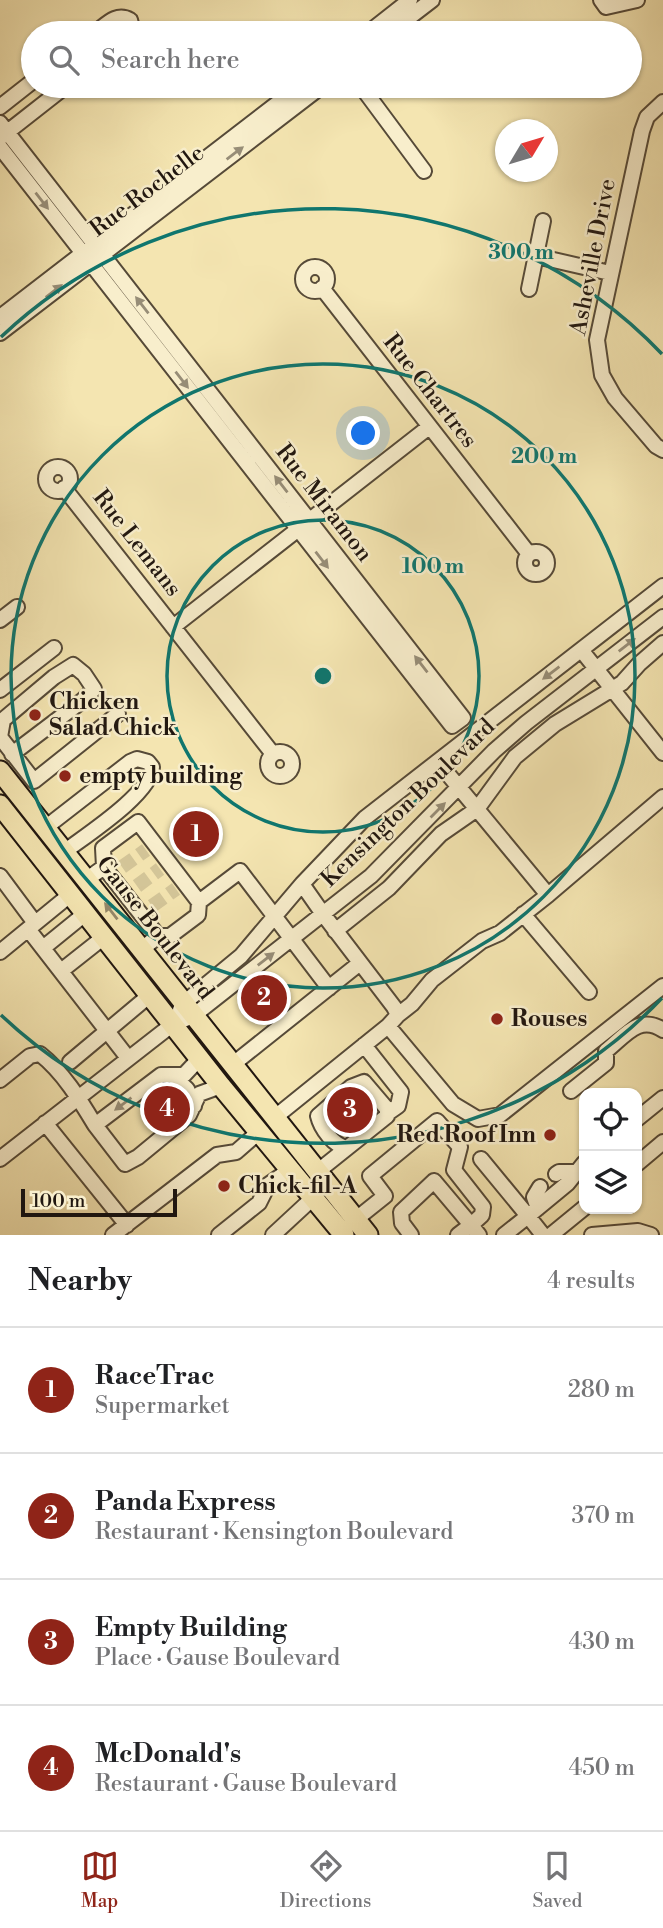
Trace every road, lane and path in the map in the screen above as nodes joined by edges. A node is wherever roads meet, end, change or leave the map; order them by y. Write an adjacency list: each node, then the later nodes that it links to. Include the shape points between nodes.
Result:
1 (410, 0): 7 (street)
2 (432, 0): 8 (street)
3 (601, 0): 4 (street, via 606,8)
4 (637, 0)
5 (111, 21): 6 (street, via 123,16)
6 (130, 21)
7 (383, 21)
8 (405, 21)
9 (21, 90): 15 (street)
10 (48, 98): 17 (street)
11 (288, 98): 16 (street, Rue Rochelle)
12 (302, 98): 16 (street, Rue Rochelle)
13 (369, 98): 19 (street)
14 (663, 102): 23 (street, Asheville Drive, via 647,117 642,131)
15 (0, 107)
16 (263, 122): 21 (street, Rue Rochelle)
17 (2, 131): 21 (street, Rue Miramon)
18 (0, 147): 21 (street, Rue Miramon, one-way to 21)
19 (424, 171)
20 (543, 221): 22 (street)
21 (92, 253): 26 (street, Rue Rochelle); 27 (street, Rue Rochelle, one-way to 21); 31 (street, Rue Miramon)
22 (536, 256): 23 (street); 25 (street)
23 (610, 274): 29 (street, Asheville Drive, via 597,340 602,375 615,398)
24 (322, 288): 28 (street, Rue Chartres)
25 (529, 289)
26 (0, 317)
27 (0, 333)
28 (429, 427): 31 (street, Rue Lemans); 32 (street, Rue Chartres)
29 (663, 450)
30 (64, 488): 37 (street, Rue Lemans)
31 (304, 525): 31 (street, Rue Miramon, one-way to 31, via 452,726 463,718); 37 (street, Rue Lemans)
32 (529, 554)
33 (663, 586): 40 (street, Kensington Boulevard)
34 (17, 607): 36 (street)
35 (663, 617): 41 (street, Kensington Boulevard, one-way to 35)
36 (0, 620)
37 (173, 627): 48 (street, Rue Lemans)
38 (663, 643): 42 (street)
39 (54, 648): 43 (street)
40 (582, 651): 41 (street); 49 (street, Kensington Boulevard, one-way to 49)
41 (596, 669): 42 (street); 52 (street, Kensington Boulevard, via 526,723)
42 (611, 689): 46 (street); 54 (street, via 555,724 515,757)
43 (0, 690)
44 (118, 714): 51 (street)
45 (0, 737): 47 (street); 47 (street, via 4,720 54,677 73,665 84,674 94,689)
46 (663, 753)
47 (12, 754): 51 (street)
48 (273, 754)
49 (438, 762): 52 (street); 61 (street, Kensington Boulevard, via 365,818)
50 (0, 771): 51 (main road, Gause Boulevard)
51 (26, 787): 56 (main road, Gause Boulevard)
52 (460, 788): 54 (street); 66 (street, Kensington Boulevard, one-way to 52, via 371,876)
53 (663, 797): 63 (street)
54 (477, 809): 63 (street); 70 (street, via 441,834 389,888)
55 (4, 817): 62 (main road, Gause Boulevard)
56 (45, 828): 57 (main road, Gause Boulevard); 57 (street, via 130,762 137,759 152,767 148,780 121,808)
57 (64, 852): 60 (main road, Gause Boulevard)
58 (112, 870): 60 (street); 64 (street, via 103,848 138,822 164,866); 72 (street, via 147,910)
59 (0, 876): 69 (street)
60 (86, 880): 75 (main road, Gause Boulevard, one-way to 60)
61 (302, 884): 66 (street); 68 (street, Kensington Boulevard)
62 (71, 894): 65 (main road, Gause Boulevard); 69 (street)
63 (548, 895): 67 (street)
64 (199, 902): 68 (street, via 240,871); 72 (street, via 198,915 170,936)
65 (86, 914): 71 (main road, Gause Boulevard); 74 (street)
66 (323, 914): 70 (street); 73 (street, Kensington Boulevard)
67 (523, 914): 81 (street); 84 (street, via 432,979)
68 (275, 916): 73 (street); 83 (street, Kensington Boulevard)
69 (32, 926): 74 (street); 76 (street)
70 (335, 931): 77 (street)
71 (104, 936): 78 (street); 82 (main road, Gause Boulevard)
72 (158, 936): 75 (street)
73 (292, 938): 80 (street); 83 (street, Kensington Boulevard, one-way to 73)
74 (43, 948): 78 (street)
75 (141, 950): 83 (main road, Gause Boulevard)
76 (0, 951)
77 (360, 963): 80 (street); 84 (street, via 394,1007)
78 (61, 971): 87 (street)
79 (663, 986): 84 (street, via 500,1115 478,1119 453,1104)
80 (329, 988): 92 (street)
81 (589, 992)
82 (150, 995): 85 (main road, Gause Boulevard); 87 (street)
83 (188, 1009): 85 (street, Kensington Boulevard); 92 (main road, Gause Boulevard)
84 (393, 1021): 88 (street)
85 (173, 1024): 89 (street, Kensington Boulevard); 90 (main road, Gause Boulevard)
86 (663, 1030): 96 (street, via 639,1024 607,1051 606,1063)
87 (108, 1031): 89 (street); 91 (street)
88 (364, 1045): 98 (street); 101 (street, via 401,1092 398,1106)
89 (128, 1058): 97 (street, Kensington Boulevard)
90 (200, 1059): 93 (street, via 184,1075); 95 (main road, Gause Boulevard)
91 (70, 1062)
92 (232, 1065): 106 (main road, Gause Boulevard)
93 (172, 1075): 100 (street, via 187,1090); 105 (street, one-way to 105, via 161,1075)
94 (0, 1080): 97 (street, via 30,1056 40,1054)
95 (221, 1086): 100 (street, via 199,1094); 106 (main road, Gause Boulevard)
96 (571, 1091)
97 (78, 1097): 104 (street, Kensington Boulevard); 105 (street)
98 (300, 1097): 103 (street); 106 (street)
99 (663, 1098): 102 (street)
100 (194, 1106): 105 (street, via 189,1115 125,1164)
101 (388, 1113): 103 (street, via 362,1082 324,1108); 108 (street)
102 (642, 1115)
103 (318, 1118): 108 (street, via 335,1143)
104 (46, 1123): 109 (street, Kensington Boulevard); 122 (street)
105 (95, 1125)
106 (267, 1125): 113 (main road, Gause Boulevard); 115 (main road, Gause Boulevard); 122 (street, via 236,1152 217,1155)
107 (663, 1142): 111 (street)
108 (347, 1148): 115 (street)
109 (0, 1159)
110 (481, 1159): 119 (street)
111 (642, 1160)
112 (579, 1168): 116 (street)
113 (290, 1169): 118 (main road, Gause Boulevard); 126 (street, via 268,1185 259,1203)
114 (579, 1170): 119 (street)
115 (317, 1172): 121 (main road, Gause Boulevard)
116 (556, 1174)
117 (540, 1187): 119 (street)
118 (314, 1197): 121 (main road, Gause Boulevard); 127 (street)
119 (533, 1212): 131 (street); 132 (street)
120 (579, 1212): 133 (street)
121 (346, 1223): 123 (street, via 385,1196 370,1176 437,1121 460,1147 454,1170 483,1208); 128 (main road, Gause Boulevard)
122 (127, 1225): 125 (street)
123 (475, 1230): 129 (street, via 434,1181 401,1212); 130 (street)
124 (647, 1234): 134 (street)
125 (113, 1235)
126 (219, 1235)
127 (273, 1235)
128 (368, 1235)
129 (411, 1235)
130 (458, 1235)
131 (504, 1235)
132 (543, 1235)
133 (551, 1235)
134 (592, 1235)

